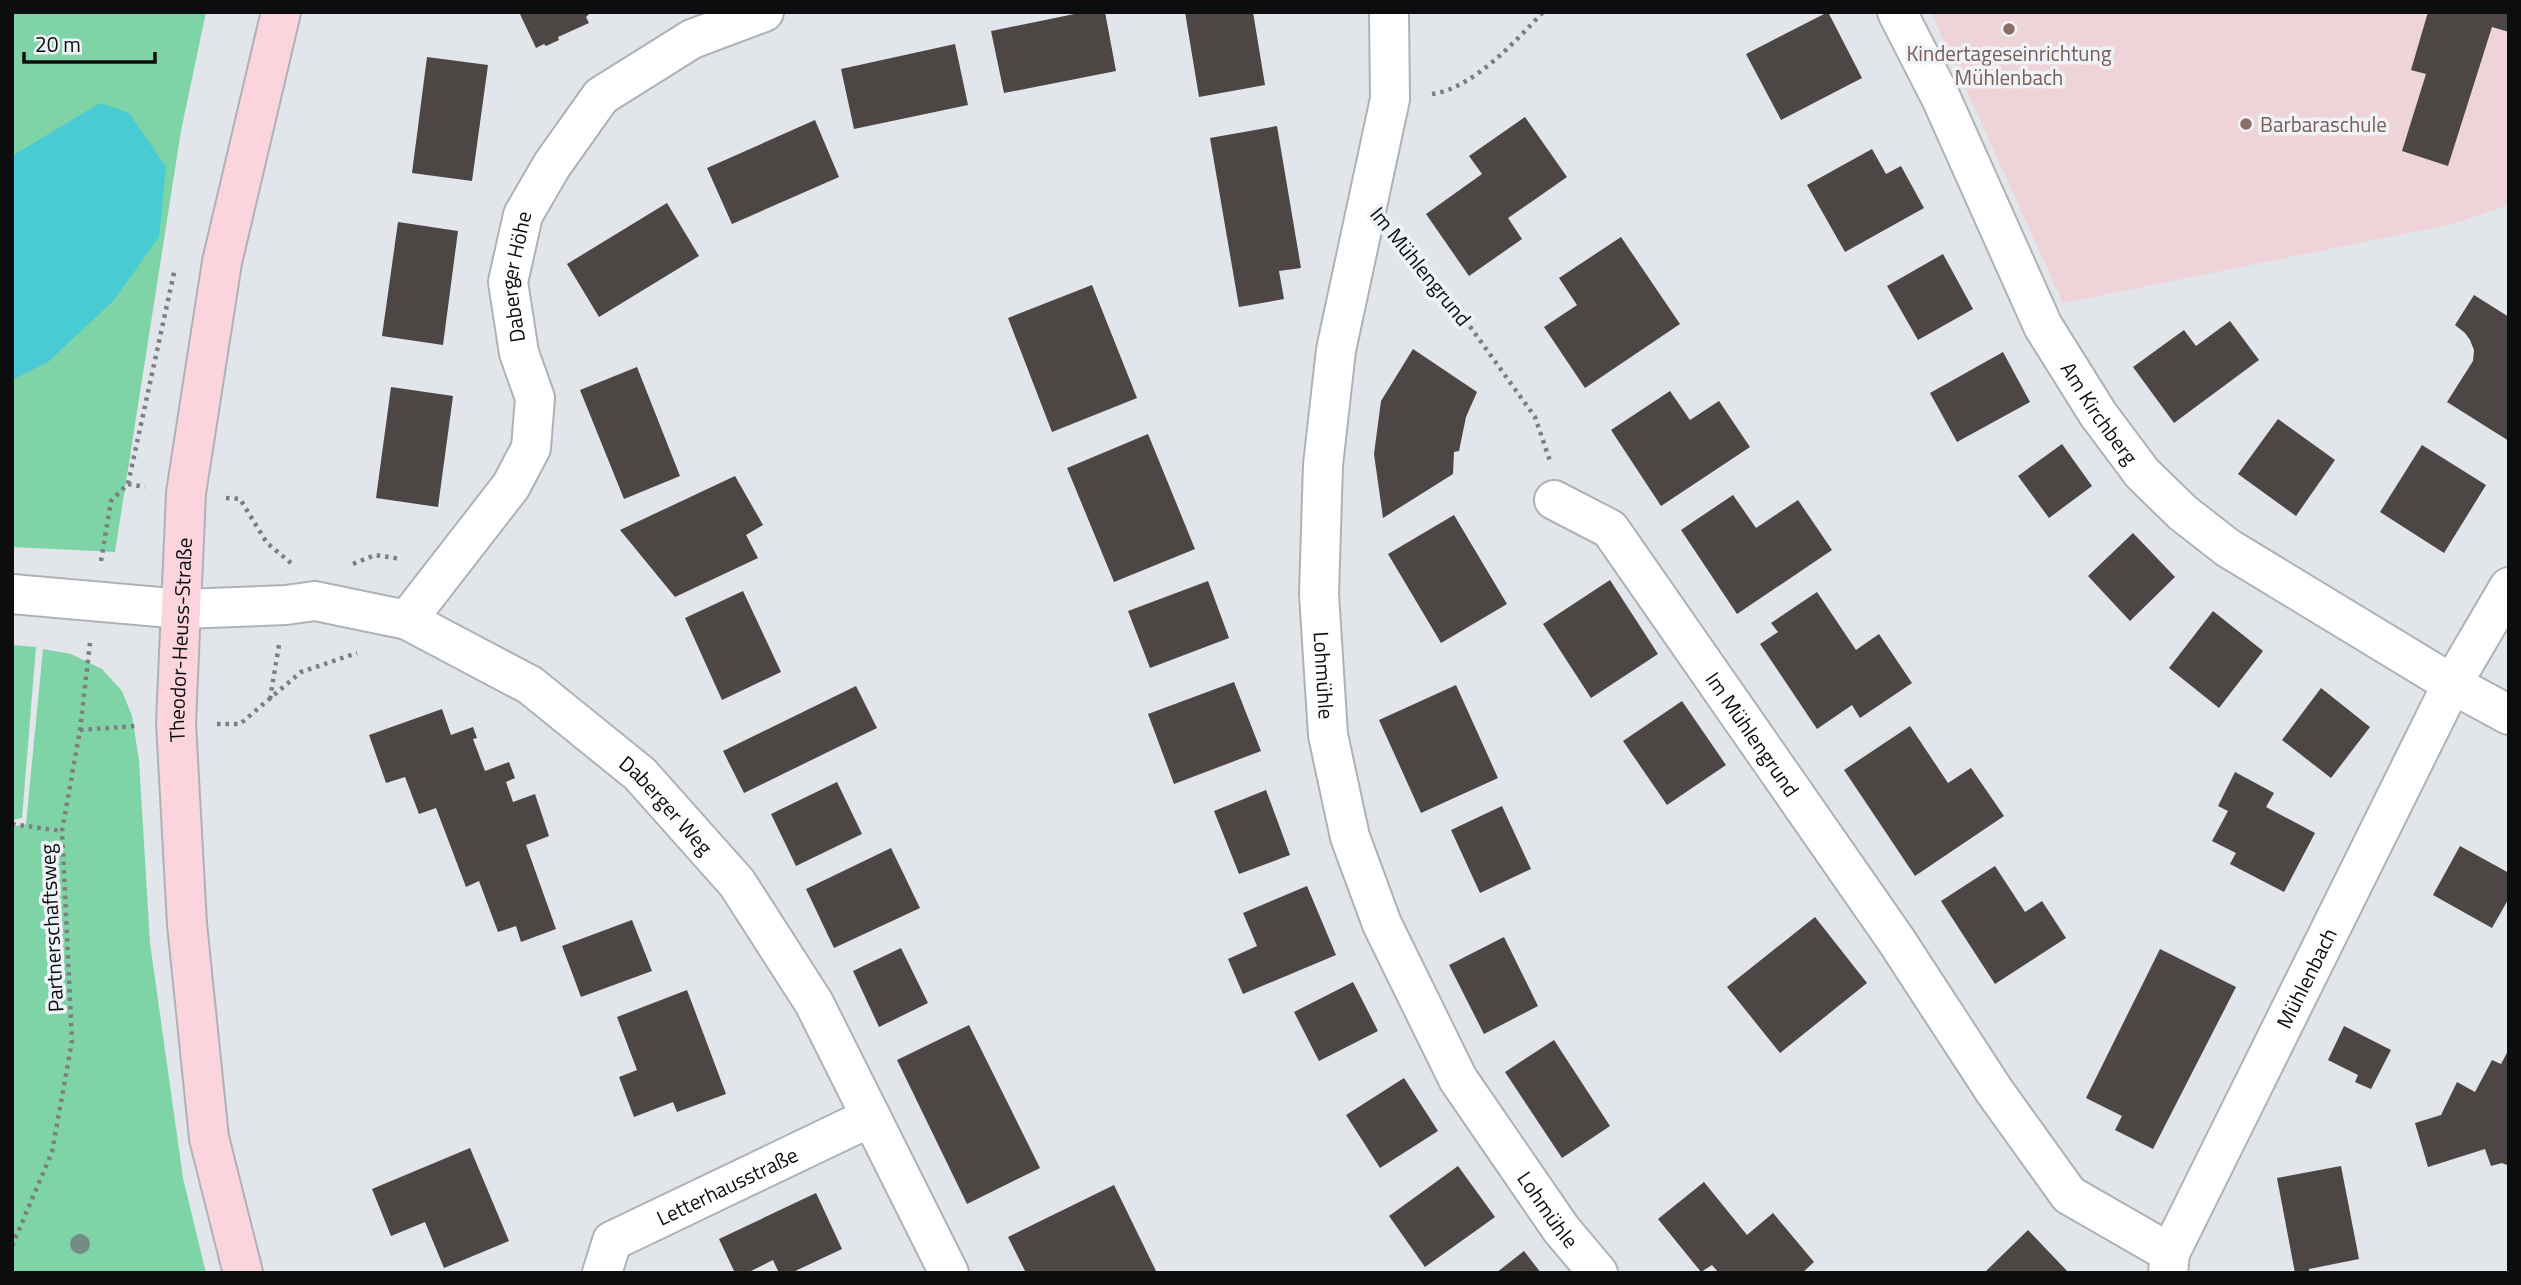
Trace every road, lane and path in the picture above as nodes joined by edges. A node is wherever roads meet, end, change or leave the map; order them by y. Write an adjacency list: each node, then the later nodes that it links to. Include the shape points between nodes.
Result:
1 (281, 12): 10 (main road, Theodor-Heuss-Straße, via 222,262)
2 (764, 12): 14 (street, Daberger Höhe, via 692,40 601,96 523,215 508,282 519,353 535,398 531,448 511,486)
3 (1390, 12): 6 (street, Lohmühle)
4 (1543, 12): 6 (path, via 1505,53 1448,92)
5 (1897, 12): 20 (street, Am Kirchberg, via 1941,98 2043,326 2098,414 2142,473 2228,548)
6 (1390, 99): 7 (street, Lohmühle)
7 (1367, 199): 11 (path, Im Mühlengrund, via 1461,314 1535,418 1549,453); 32 (street, Lohmühle, via 1336,350 1323,465 1320,594 1328,735 1350,837 1382,924 1458,1079 1561,1229)
8 (177, 262): 9 (path)
9 (128, 484): 10 (path); 17 (path, Partnerschaftsweg, via 111,501)
10 (186, 493): 12 (path, via 240,499 267,543); 18 (main road, Theodor-Heuss-Straße)
11 (1554, 500): 28 (street, Im Mühlengrund, via 1610,529 2069,1195)
12 (292, 565)
13 (345, 567): 14 (path, via 375,555)
14 (443, 572): 19 (street, Daberger Höhe)
15 (2509, 587): 20 (street, Mühlenbach)
16 (12, 594): 17 (street, Daberger Weg)
17 (95, 601): 18 (street, Daberger Weg); 23 (path, Partnerschaftsweg)
18 (182, 608): 19 (street, Daberger Weg, via 315,601); 22 (main road, Theodor-Heuss-Straße)
19 (407, 620): 22 (path, via 354,654 301,672 240,724); 26 (street, Daberger Weg, via 530,685 640,774 737,883 814,1003)
20 (2452, 684): 21 (street); 28 (street, Mühlenbach)
21 (2509, 715)
22 (176, 723): 23 (path); 29 (main road, Theodor-Heuss-Straße, via 187,924 209,1138)
23 (80, 730): 25 (path, Partnerschaftsweg)
24 (12, 824): 25 (path)
25 (62, 831): 27 (path, Partnerschaftsweg, via 72,1041 52,1152)
26 (871, 1117): 30 (street, Letterhausstraße, via 612,1241); 31 (street, Daberger Weg)
27 (12, 1246)
28 (2169, 1263)
29 (243, 1273)
30 (602, 1273)
31 (949, 1273)
32 (1598, 1273)

